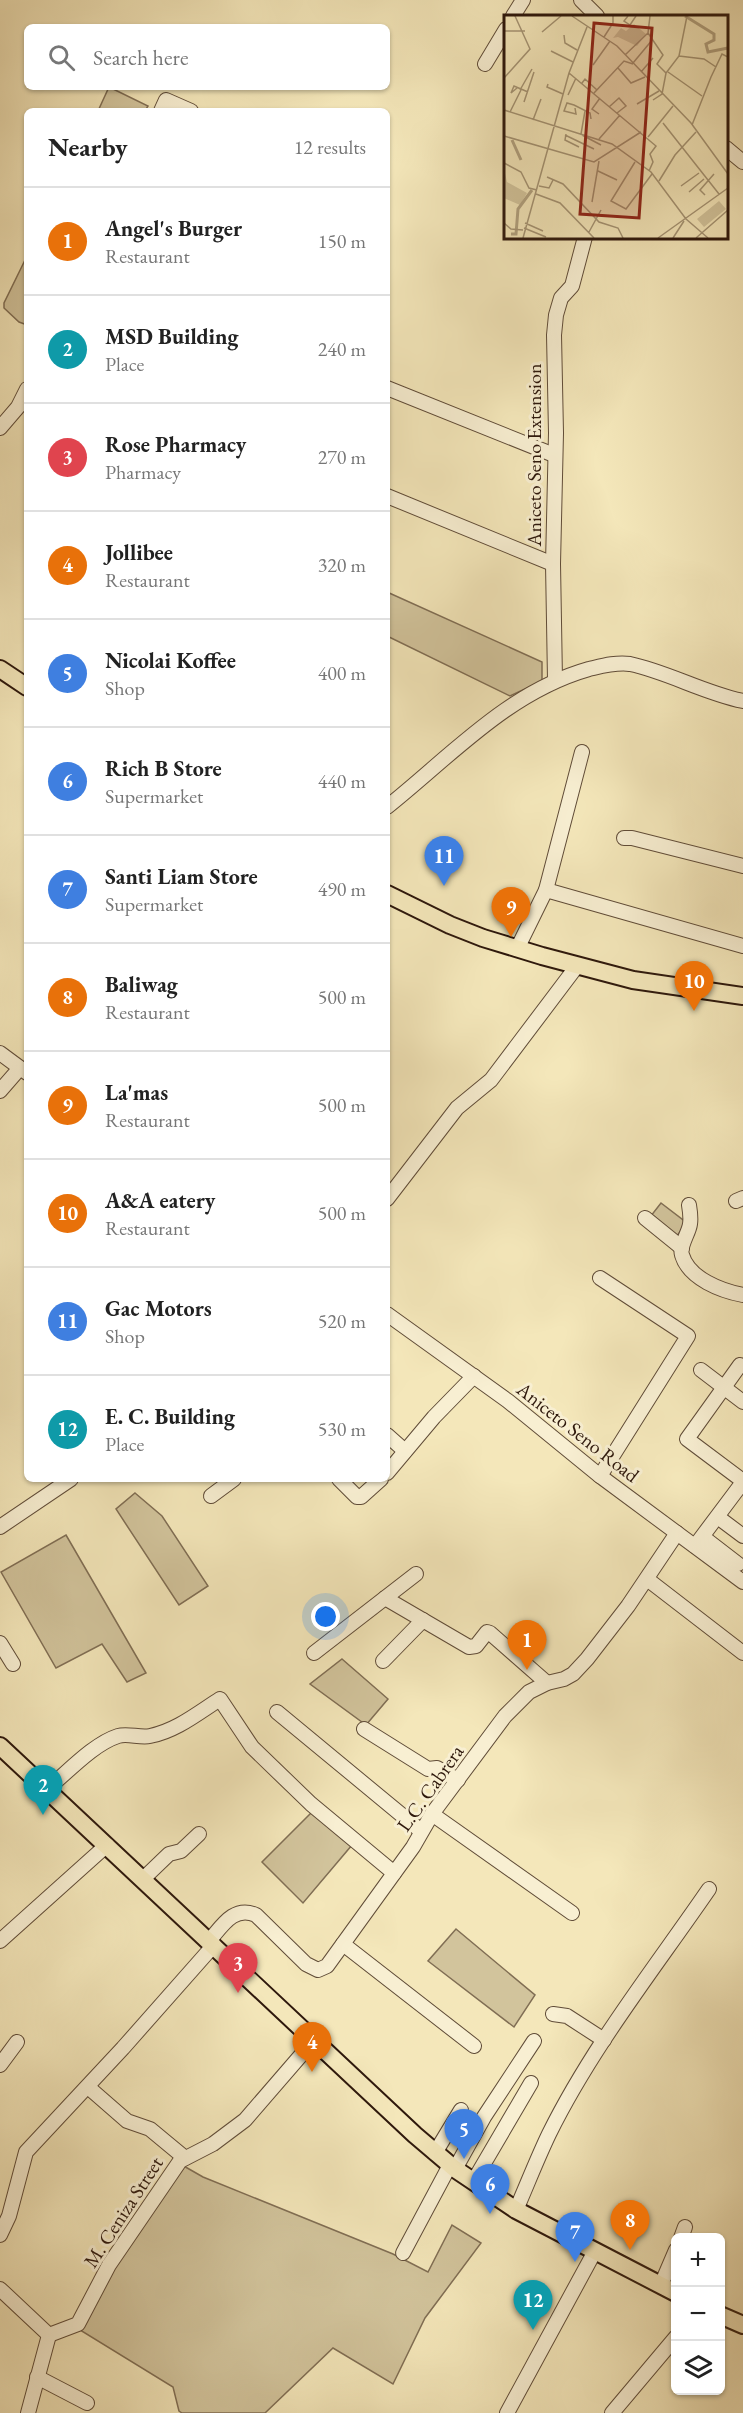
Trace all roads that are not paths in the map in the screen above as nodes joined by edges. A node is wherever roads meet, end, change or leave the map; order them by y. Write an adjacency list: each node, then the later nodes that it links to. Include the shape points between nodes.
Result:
1 (523, 0): 3 (street)
2 (581, 0): 4 (street)
3 (514, 15)
4 (596, 15)
5 (504, 32): 6 (street)
6 (484, 64)
7 (162, 108): 8 (street, via 166,100)
8 (184, 108)
9 (728, 150): 10 (street)
10 (743, 162)
11 (585, 238): 15 (street, Aniceto Seno Extension, via 572,286 561,298 556,315)
12 (390, 389): 15 (street)
13 (24, 395): 14 (street)
14 (0, 428)
15 (554, 455): 17 (street, Aniceto Seno Extension)
16 (390, 497): 17 (street)
17 (553, 564): 19 (street, Aniceto Seno Extension)
18 (0, 669): 20 (main road)
19 (555, 680): 21 (street, via 603,666 628,664); 23 (street, via 507,707)
20 (24, 685)
21 (743, 701)
22 (582, 752): 26 (street)
23 (390, 804)
24 (624, 838): 25 (street)
25 (743, 866)
26 (546, 890): 28 (street); 29 (street)
27 (390, 895): 29 (main road, via 444,922)
28 (743, 946)
29 (517, 949): 30 (main road)
30 (577, 966): 31 (main road, via 633,980); 35 (street, via 491,1080 458,1108)
31 (743, 996)
32 (0, 1053): 33 (street)
33 (24, 1070): 34 (street)
34 (0, 1091)
35 (390, 1195)
36 (689, 1205): 38 (street, via 690,1223)
37 (645, 1218): 38 (street)
38 (682, 1248): 40 (street, via 682,1256 708,1284)
39 (600, 1278): 50 (street, via 688,1336)
40 (743, 1295)
41 (390, 1321): 44 (street, Aniceto Seno Road)
42 (740, 1365): 45 (street)
43 (701, 1370): 45 (street)
44 (474, 1376): 48 (street); 50 (street, Aniceto Seno Road)
45 (724, 1388): 46 (street); 51 (street, via 687,1438)
46 (743, 1402)
47 (390, 1438): 48 (street)
48 (405, 1451): 49 (street)
49 (390, 1469)
50 (600, 1476): 59 (street, Aniceto Seno Road)
51 (743, 1481): 61 (street)
52 (67, 1482): 58 (street)
53 (230, 1482): 56 (street)
54 (342, 1482): 55 (street, via 361,1497)
55 (378, 1482)
56 (211, 1496)
57 (719, 1518): 60 (street)
58 (0, 1527)
59 (677, 1533): 61 (street, Aniceto Seno Road); 64 (street, L.C. Cabrera)
60 (743, 1536)
61 (699, 1542): 62 (street, Aniceto Seno Road)
62 (739, 1569)
63 (416, 1574): 65 (street)
64 (647, 1579): 69 (street); 72 (street, L.C. Cabrera, via 573,1674)
65 (385, 1598): 66 (street); 68 (street)
66 (423, 1620): 70 (street); 72 (street, via 469,1647 476,1646 490,1633)
67 (0, 1643): 71 (street)
68 (314, 1653)
69 (743, 1653)
70 (383, 1660)
71 (13, 1664)
72 (547, 1683): 76 (street, L.C. Cabrera, via 529,1692 505,1716)
73 (277, 1712): 79 (street)
74 (364, 1729): 76 (street, via 428,1769 437,1768)
75 (0, 1746): 77 (main road)
76 (458, 1780): 78 (street, L.C. Cabrera)
77 (47, 1789): 81 (main road); 82 (street, via 103,1743 120,1735 161,1733 220,1699 252,1747 311,1804)
78 (432, 1814): 79 (street, L.C. Cabrera); 85 (street)
79 (421, 1831): 82 (street, L.C. Cabrera)
80 (199, 1834): 83 (street, via 181,1851 169,1854)
81 (107, 1845): 83 (main road); 86 (street)
82 (394, 1873): 88 (street, L.C. Cabrera)
83 (143, 1879): 87 (main road)
84 (709, 1889): 91 (street)
85 (572, 1913)
86 (0, 1941)
87 (212, 1943): 88 (street, L.C. Cabrera, via 229,1918 242,1912 256,1915 306,1964 318,1970 327,1966); 90 (main road); 97 (street)
88 (343, 1944): 94 (street)
89 (554, 2014): 91 (street, via 567,2016)
90 (315, 2039): 99 (main road); 100 (street, M. Ceniza Street, via 245,2120 213,2144)
91 (604, 2040): 103 (street, via 550,2134)
92 (534, 2041): 101 (street)
93 (17, 2042): 95 (street)
94 (474, 2046)
95 (0, 2065)
96 (531, 2084): 102 (street)
97 (88, 2087): 100 (street, via 127,2121 150,2129); 104 (street, via 26,2152)
98 (461, 2110): 99 (street)
99 (435, 2153): 101 (main road)
100 (185, 2158): 112 (street, M. Ceniza Street, via 122,2245 78,2324)
101 (452, 2167): 102 (main road); 106 (street)
102 (473, 2182): 103 (main road)
103 (516, 2210): 105 (main road)
104 (0, 2235)
105 (595, 2251): 109 (main road); 117 (street)
106 (403, 2253)
107 (671, 2272): 109 (street)
108 (0, 2289): 112 (street)
109 (668, 2289)
110 (725, 2317): 111 (main road)
111 (743, 2325)
112 (49, 2335): 114 (street)
113 (672, 2341): 118 (street)
114 (37, 2377): 115 (street); 116 (street)
115 (87, 2403)
116 (28, 2413)
117 (507, 2413)
118 (612, 2413)

